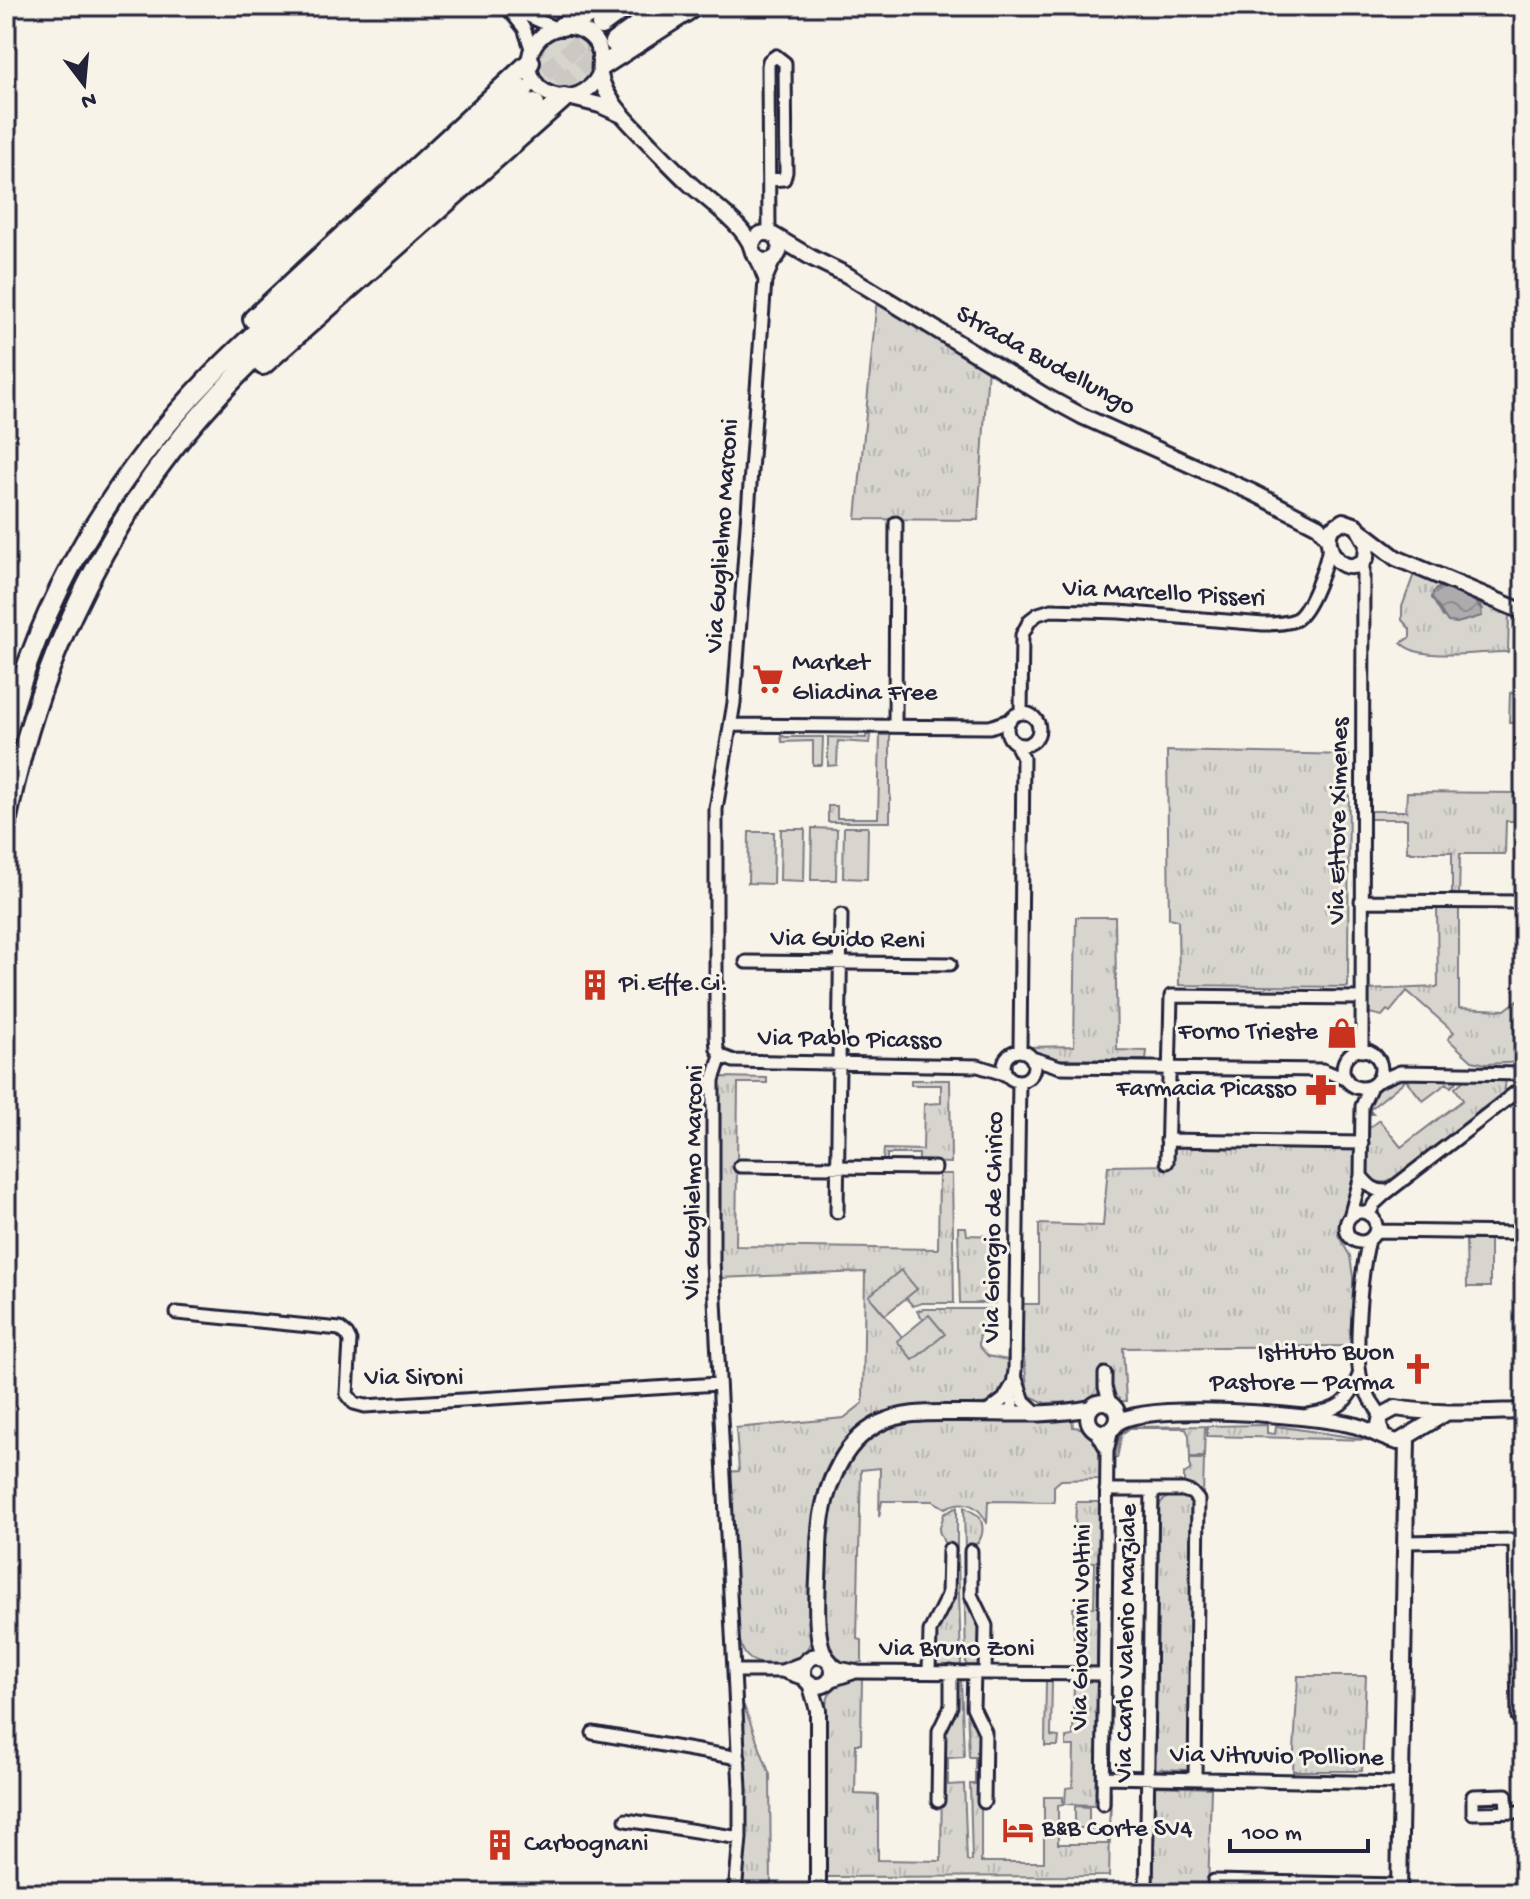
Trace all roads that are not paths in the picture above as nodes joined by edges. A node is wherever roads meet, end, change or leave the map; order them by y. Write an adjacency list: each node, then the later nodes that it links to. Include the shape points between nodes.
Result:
1 (507, 6): 7 (street, Strada Budellungo); 9 (street, Strada Budellungo, via 524,28)
2 (602, 6): 7 (highway)
3 (627, 6): 6 (highway)
4 (665, 6): 8 (highway)
5 (695, 6): 10 (highway)
6 (601, 25)
7 (558, 27): 9 (street, via 540,37); 10 (street, Strada Budellungo, via 577,28 591,36 600,50)
8 (614, 42)
9 (531, 57): 11 (street, Strada Budellungo, via 532,75 540,87); 25 (highway, via 248,324 120,471)
10 (601, 70): 11 (street, via 591,88); 12 (street, Strada Budellungo)
11 (567, 98): 12 (street, Strada Budellungo); 20 (highway, via 240,385)
12 (623, 117): 14 (street, Strada Budellungo)
13 (769, 180): 13 (street, via 768,66 776,56 785,63 786,174); 15 (street)
14 (722, 211): 15 (street, Strada Budellungo); 16 (street, Strada Budellungo, via 747,236)
15 (770, 234): 16 (street, via 756,237); 17 (street, via 781,246); 18 (street, Strada Budellungo)
16 (754, 253): 17 (street, Strada Budellungo, via 765,262); 19 (street, Via Guglielmo Marconi)
17 (776, 259): 18 (street, Strada Budellungo); 19 (street, Via Guglielmo Marconi)
18 (814, 259): 21 (street, Strada Budellungo, via 1082,416)
19 (765, 282): 33 (street, Via Guglielmo Marconi)
20 (127, 514): 25 (highway, via 175,446 244,369 530,97 209,378 141,456); 40 (highway, via 56,651 23,749)
21 (1303, 517): 22 (street, Strada Budellungo); 26 (street, Strada Budellungo, via 1318,526)
22 (1343, 521): 24 (street, Strada Budellungo); 26 (street, via 1333,526)
23 (896, 523): 34 (street)
24 (1361, 531): 27 (street, Strada Budellungo); 28 (street, via 1367,544)
25 (85, 541): 36 (highway, via 37,639)
26 (1328, 542): 28 (street, Strada Budellungo, via 1336,559); 29 (street, Via Marcello Pisseri)
27 (1396, 558): 28 (street, Strada Budellungo); 30 (street, Strada Budellungo)
28 (1356, 562): 29 (street); 41 (street, Via Ettore Ximenes, via 1364,591)
29 (1319, 577): 31 (street, Via Marcello Pisseri, via 1307,607 1296,619 1282,623 1119,612 1038,614 1022,635)
30 (1524, 612)
31 (1021, 713): 32 (street); 38 (street, Via Marcello Pisseri, via 1038,724)
32 (1010, 720): 35 (street); 37 (street)
33 (732, 725): 34 (street); 50 (street, Via Guglielmo Marconi, via 716,809 716,1036)
34 (895, 726): 35 (street)
35 (990, 727): 37 (street)
36 (6, 736)
37 (1012, 740): 38 (street); 39 (street)
38 (1032, 742): 39 (street)
39 (1023, 758): 49 (street)
40 (6, 823)
41 (1361, 901): 42 (street); 47 (street, Via Ettore Ximenes)
42 (1524, 902)
43 (841, 915): 45 (street)
44 (746, 962): 45 (street, Via Guido Reni)
45 (841, 963): 46 (street, Via Guido Reni); 54 (street)
46 (950, 964)
47 (1360, 998): 48 (street, Via Ettore Ximenes); 57 (street, via 1171,996)
48 (1362, 1051): 52 (street); 53 (street)
49 (1014, 1053): 51 (street); 55 (street, Via Pablo Picasso); 62 (street, via 1004,1065)
50 (721, 1056): 54 (street, Via Pablo Picasso, via 734,1061); 89 (street, Via Guglielmo Marconi, via 713,1080)
51 (1032, 1058): 56 (street); 63 (street)
52 (1347, 1058): 58 (street); 65 (street, via 1343,1069)
53 (1379, 1061): 59 (street); 66 (street, via 1381,1071)
54 (839, 1064): 55 (street, Via Pablo Picasso); 74 (street)
55 (978, 1066): 62 (street, Via Pablo Picasso)
56 (1060, 1067): 57 (street); 63 (street)
57 (1169, 1068): 58 (street); 70 (street)
58 (1323, 1070): 65 (street)
59 (1400, 1072): 60 (street); 66 (street)
60 (1509, 1073): 61 (street); 68 (street, via 1512,1089)
61 (1524, 1074)
62 (1007, 1075): 64 (street)
63 (1031, 1075): 64 (street)
64 (1019, 1081): 87 (street, Via Giorgio de Chirico)
65 (1350, 1083): 66 (street, via 1362,1088); 69 (street)
66 (1374, 1083): 69 (street)
67 (1524, 1086): 68 (street)
68 (1505, 1102): 77 (street)
69 (1362, 1106): 71 (street)
70 (1167, 1140): 71 (street); 72 (street)
71 (1362, 1143): 76 (street)
72 (1167, 1162)
73 (740, 1166): 74 (street)
74 (838, 1167): 75 (street); 78 (street)
75 (935, 1168)
76 (1361, 1176): 77 (street, via 1369,1186); 79 (street); 80 (street)
77 (1388, 1191): 79 (street)
78 (837, 1212)
79 (1369, 1215): 80 (street); 82 (street, via 1376,1224)
80 (1350, 1217): 83 (street, via 1346,1230)
81 (1524, 1233): 82 (street)
82 (1373, 1235): 83 (street); 84 (street)
83 (1354, 1241): 84 (street)
84 (1361, 1279): 86 (street)
85 (177, 1313): 89 (street, Via Sironi, via 340,1329 350,1341 347,1394 362,1406)
86 (1360, 1370): 90 (street); 97 (street, via 1354,1392 1342,1403 1322,1412)
87 (1015, 1374): 93 (street); 94 (street, Via Giorgio de Chirico, via 1024,1401); 95 (street, Via Giorgio de Chirico, via 1004,1399)
88 (1105, 1379): 98 (street, Via Giovanni Voltini)
89 (718, 1384): 112 (street, Via Guglielmo Marconi)
90 (1372, 1399): 91 (street); 99 (street)
91 (1401, 1409): 96 (street); 99 (street); 101 (street, via 1413,1424)
92 (1524, 1411): 96 (street)
93 (1014, 1412): 94 (street); 95 (street)
94 (1036, 1412): 98 (street)
95 (986, 1413): 109 (street, via 895,1417 870,1429 848,1450 820,1523)
96 (1446, 1413): 101 (street)
97 (1289, 1415): 98 (street); 100 (street)
98 (1104, 1416): 104 (street, Via Giovanni Voltini)
99 (1381, 1417): 100 (street); 102 (street)
100 (1355, 1425): 102 (street)
101 (1409, 1436): 102 (street, via 1398,1442); 103 (street)
102 (1385, 1437): 103 (street)
103 (1407, 1474): 106 (street)
104 (1106, 1490): 105 (street); 118 (street, Via Giovanni Voltini)
105 (1152, 1490): 126 (street, Via Carlo Valerio Marziale); 127 (street, via 1186,1491 1199,1504)
106 (1405, 1542): 122 (street, via 1515,1540 1518,1717); 128 (street)
107 (949, 1550): 115 (street, via 948,1595 930,1631)
108 (971, 1551): 117 (street, via 971,1595 986,1626)
109 (819, 1633): 110 (street); 111 (street)
110 (808, 1661): 111 (street, via 818,1656); 113 (street); 120 (street)
111 (829, 1661): 114 (street, Via Bruno Zoni); 119 (street)
112 (734, 1671): 113 (street); 124 (street, Via Guglielmo Marconi)
113 (782, 1671): 120 (street)
114 (858, 1672): 115 (street, Via Bruno Zoni); 119 (street, Via Bruno Zoni)
115 (929, 1672): 116 (street, Via Bruno Zoni)
116 (951, 1672): 117 (street, Via Bruno Zoni); 129 (street, via 951,1706 939,1731)
117 (980, 1673): 118 (street, Via Bruno Zoni); 130 (street, via 973,1707 985,1732)
118 (1105, 1674): 125 (street, Via Giovanni Voltini)
119 (829, 1681): 120 (street, via 818,1686); 121 (street)
120 (808, 1682): 121 (street)
121 (818, 1710): 139 (street)
122 (1524, 1717)
123 (593, 1733): 124 (street)
124 (739, 1758): 135 (street, Via Guglielmo Marconi)
125 (1104, 1777): 126 (street, Via Vitruvio Pollione); 131 (street, Via Giovanni Voltini)
126 (1148, 1778): 127 (street, Via Vitruvio Pollione); 140 (street, Via Carlo Valerio Marziale)
127 (1195, 1779): 128 (street, Via Vitruvio Pollione)
128 (1401, 1783): 137 (street)
129 (938, 1801)
130 (984, 1802)
131 (1103, 1804)
132 (1507, 1812): 133 (street)
133 (1524, 1812)
134 (626, 1820): 135 (street)
135 (740, 1838): 138 (street, Via Guglielmo Marconi)
136 (1214, 1881): 137 (street)
137 (1399, 1889)
138 (735, 1893)
139 (818, 1893)
140 (1146, 1893)

